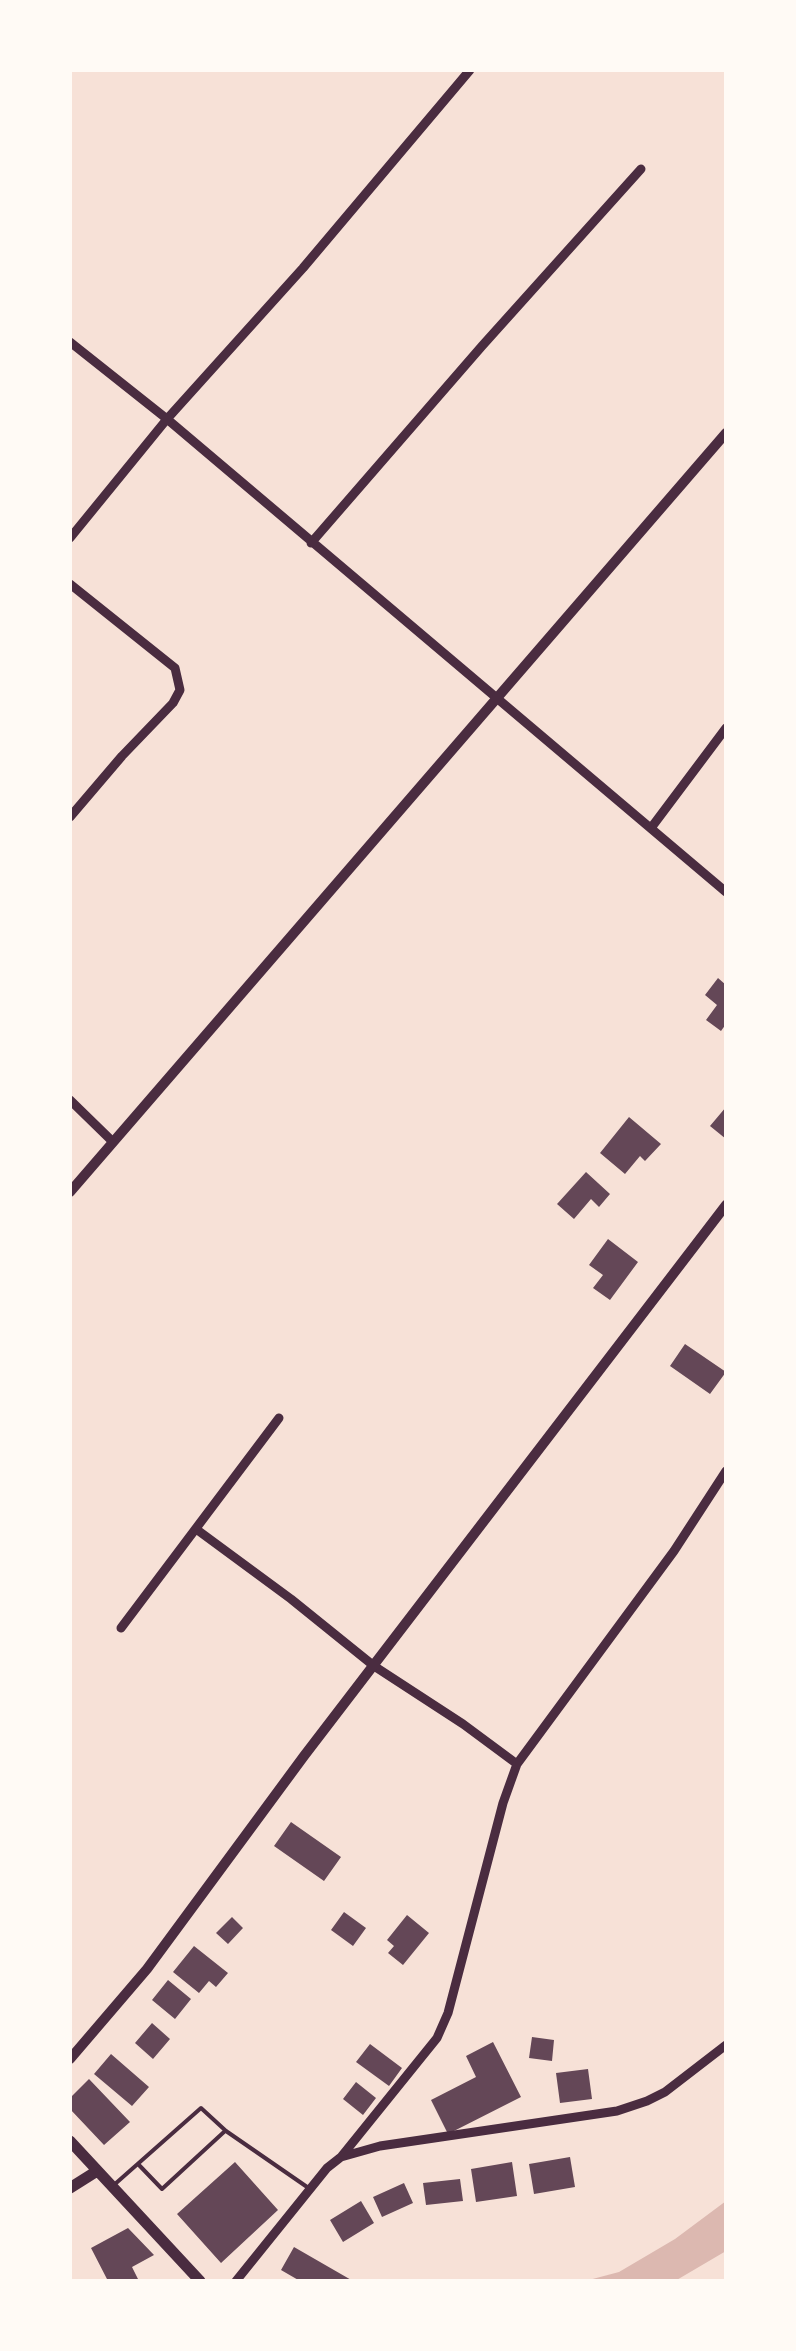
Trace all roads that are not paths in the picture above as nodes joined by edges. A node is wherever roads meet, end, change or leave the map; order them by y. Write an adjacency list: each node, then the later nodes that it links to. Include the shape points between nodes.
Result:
1 (470, 70): 4 (street)
2 (641, 169): 7 (street)
3 (70, 342): 4 (street)
4 (167, 418): 6 (street); 7 (street)
5 (726, 433): 9 (street)
6 (70, 538)
7 (311, 542): 9 (street)
8 (70, 584): 11 (street, via 175,668 180,690)
9 (497, 698): 12 (street); 15 (street)
10 (726, 728): 12 (street)
11 (70, 817)
12 (650, 828): 13 (street)
13 (726, 892)
14 (70, 1100): 15 (street)
15 (112, 1141): 16 (street)
16 (70, 1192)
17 (726, 1205): 22 (street)
18 (279, 1418): 20 (street)
19 (726, 1471): 23 (street)
20 (196, 1528): 21 (street); 22 (street)
21 (122, 1628)
22 (374, 1666): 23 (street); 25 (street, via 147,1969)
23 (517, 1764): 28 (street, via 443,2026)
24 (726, 2045): 28 (street, via 665,2092 617,2112)
25 (70, 2059)
26 (226, 2130): 29 (lane, via 202,2108); 29 (lane, via 162,2189); 33 (lane)
27 (70, 2140): 30 (main road)
28 (341, 2157): 33 (street)
29 (138, 2164): 31 (lane)
30 (97, 2171): 31 (main road); 32 (main road)
31 (112, 2186): 34 (main road)
32 (70, 2188)
33 (310, 2190): 35 (street)
34 (200, 2281)
35 (236, 2281)

